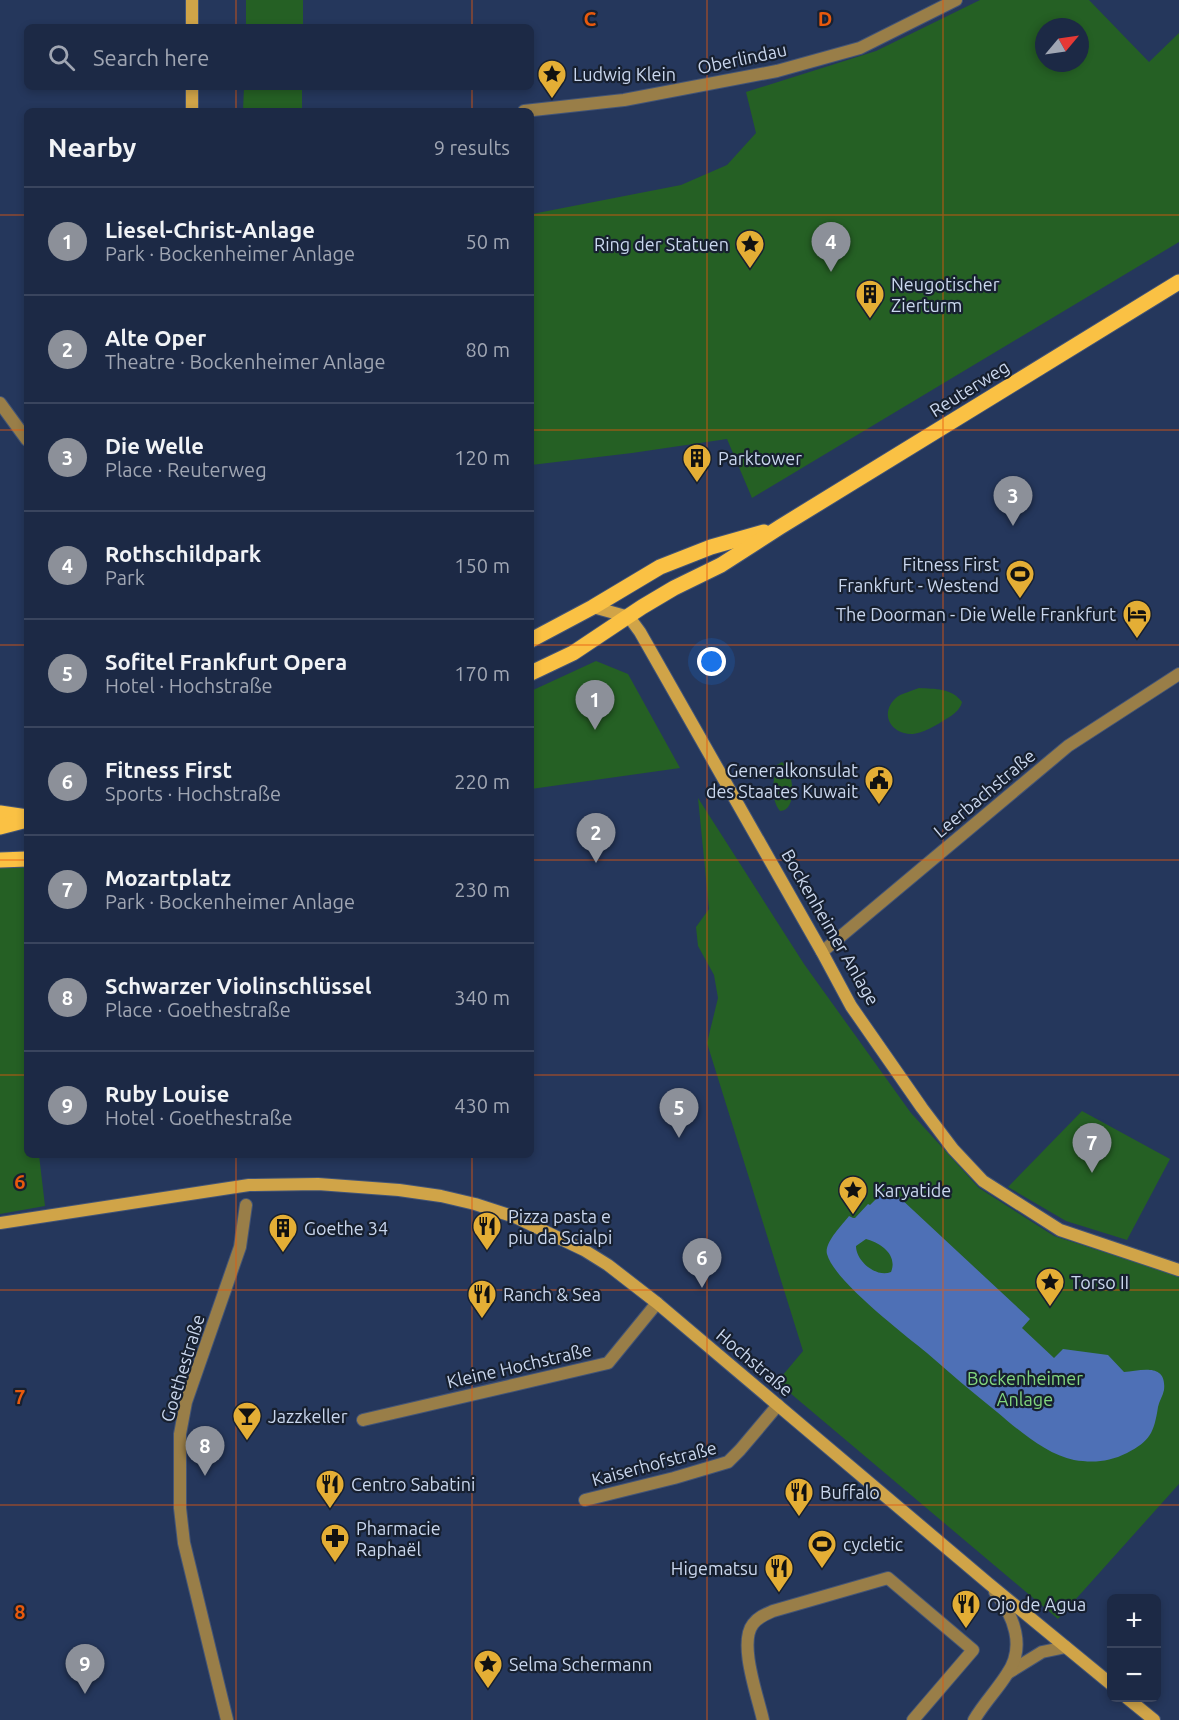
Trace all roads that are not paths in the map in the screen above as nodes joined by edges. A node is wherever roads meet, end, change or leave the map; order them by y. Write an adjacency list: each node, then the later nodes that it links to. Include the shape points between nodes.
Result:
1 (192, 0): 3 (main road)
2 (956, 0): 6 (street, Oberlindau, via 860,48 777,71 624,100)
3 (192, 24)
4 (192, 90): 5 (main road)
5 (192, 108)
6 (534, 110)
7 (1179, 282): 10 (main road, Reuterweg)
8 (0, 403): 9 (street)
9 (24, 436)
10 (780, 527): 11 (main road, Reuterweg, via 660,567); 12 (main road, Reuterweg)
11 (593, 607): 12 (main road); 13 (main road)
12 (629, 616): 14 (main road, via 573,653); 22 (main road, Bockenheimer Anlage)
13 (534, 638)
14 (534, 672)
15 (1179, 674): 22 (street, Leerbachstraße, via 1068,746)
16 (0, 813): 17 (main road)
17 (24, 818)
18 (24, 820): 19 (main road)
19 (0, 827)
20 (24, 859): 21 (main road)
21 (0, 860)
22 (822, 952): 25 (main road, Bockenheimer Anlage, via 851,1006 922,1108 983,1180 1060,1230)
23 (246, 1205): 35 (street, Goethestraße, via 240,1247 186,1402 180,1434 184,1543)
24 (0, 1223): 26 (main road, Hochstraße, via 249,1185 318,1184 399,1190 441,1196 515,1217 584,1250)
25 (1179, 1270)
26 (657, 1303): 27 (main road, Hochstraße); 28 (street, Kleine Hochstraße, via 608,1363)
27 (778, 1405): 29 (street, Kaiserhofstraße, via 728,1462); 30 (main road, Hochstraße)
28 (363, 1420)
29 (585, 1500)
30 (988, 1583): 31 (main road, Hochstraße); 32 (street, via 1005,1604 1015,1628 1017,1649)
31 (1066, 1647): 32 (street, via 1042,1652); 33 (main road, Hochstraße)
32 (1008, 1673): 38 (street)
33 (1107, 1681)
34 (1132, 1702): 39 (main road)
35 (227, 1720)
36 (763, 1720): 37 (street, via 747,1644 754,1623 773,1611 888,1578 973,1650)
37 (914, 1720)
38 (974, 1720)
39 (1154, 1720)

